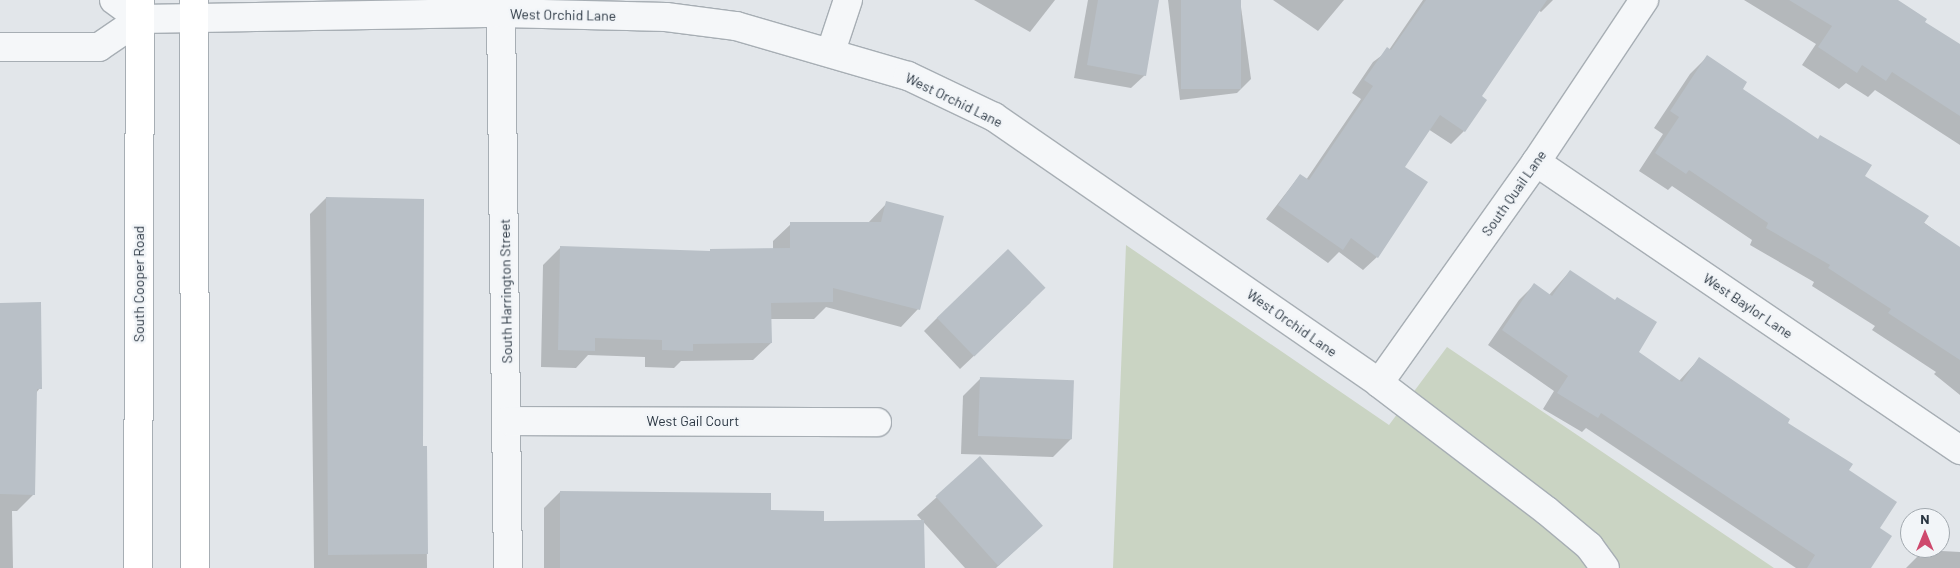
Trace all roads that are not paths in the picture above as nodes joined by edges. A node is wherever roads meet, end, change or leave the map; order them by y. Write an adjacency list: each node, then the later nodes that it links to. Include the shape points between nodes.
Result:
1 (114, 0): 4 (street)
2 (848, 0): 8 (street)
3 (1644, 0): 9 (street, South Quail Lane)
4 (140, 9): 5 (street, West Orchid Lane); 7 (street, via 99,47); 14 (main road, South Cooper Road)
5 (194, 9): 6 (street, West Orchid Lane); 15 (main road)
6 (501, 13): 8 (street, West Orchid Lane, via 666,17 736,26); 11 (street, South Harrington Street)
7 (0, 47)
8 (831, 51): 10 (street, West Orchid Lane, via 908,76 994,117)
9 (1536, 162): 10 (street, South Quail Lane); 13 (street, West Baylor Lane)
10 (1379, 383): 17 (street, West Orchid Lane, via 1548,510 1589,546)
11 (509, 421): 12 (street, West Gail Court); 16 (street, South Harrington Street)
12 (877, 422)
13 (1960, 450)
14 (138, 568)
15 (195, 568)
16 (508, 568)
17 (1605, 568)

